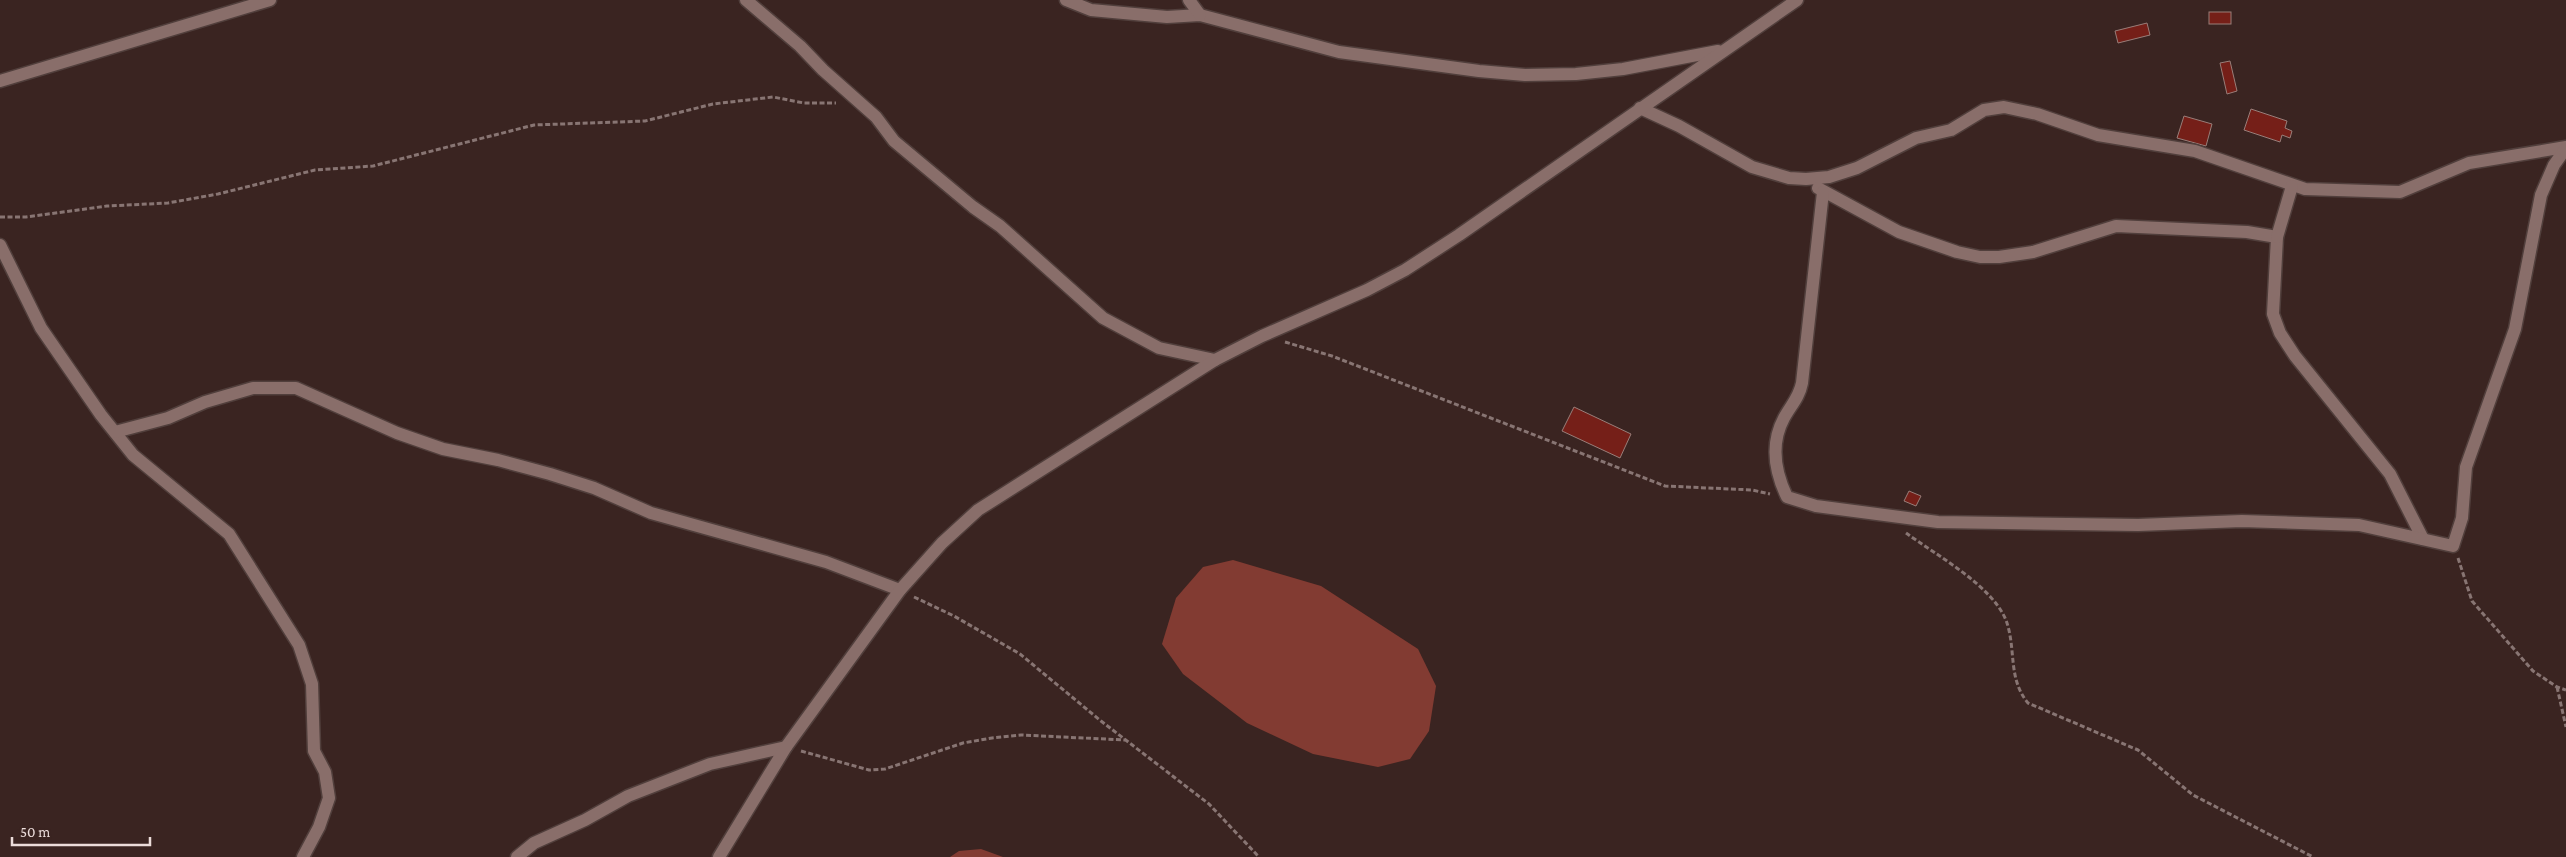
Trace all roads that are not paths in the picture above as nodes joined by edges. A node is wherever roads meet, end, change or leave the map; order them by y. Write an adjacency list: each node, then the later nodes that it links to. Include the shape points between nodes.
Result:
1 (270, 0): 8 (street)
2 (746, 0): 16 (street, via 876,117 894,141 1000,226 1103,318 1159,348)
3 (1066, 0): 6 (street, via 1091,10 1167,17)
4 (1189, 0): 6 (street)
5 (1792, 2): 7 (street)
6 (1200, 15): 7 (street, via 1339,52 1524,75 1623,70)
7 (1723, 50): 9 (street)
8 (0, 81)
9 (1640, 108): 11 (street, via 1752,167 1780,176); 16 (street, via 1459,236 1405,270)
10 (2566, 148): 12 (street, via 2469,163 2400,192); 18 (street, via 2554,165 2542,195 2515,329 2466,467 2462,518 2453,546)
11 (1806, 179): 12 (street, via 1829,177 1857,168 1916,138 1951,130 1984,110 2004,107 2098,135 2195,151); 13 (street)
12 (2292, 186): 14 (street)
13 (1824, 192): 14 (street, via 1899,232 1957,252 1980,256 2033,252 2116,226 2247,232); 18 (street, via 1800,395 1778,431 1775,448 1777,477 1787,497 1816,506 1938,522 2359,525)
14 (2277, 237): 18 (street, via 2273,314 2280,333 2390,474)
15 (0, 244): 17 (street, via 40,328)
16 (1215, 360): 19 (street, via 978,510)
17 (115, 432): 19 (street, via 168,418 205,402 253,388 296,388 443,450 550,474 594,488 651,513 826,562); 21 (street, via 133,455 229,534 299,645 312,684 314,751 325,772 330,798)
18 (2423, 539)
19 (900, 590): 20 (street)
20 (786, 747): 22 (street, via 710,764 628,796 534,843); 23 (street)
21 (303, 857)
22 (517, 857)
23 (719, 857)

